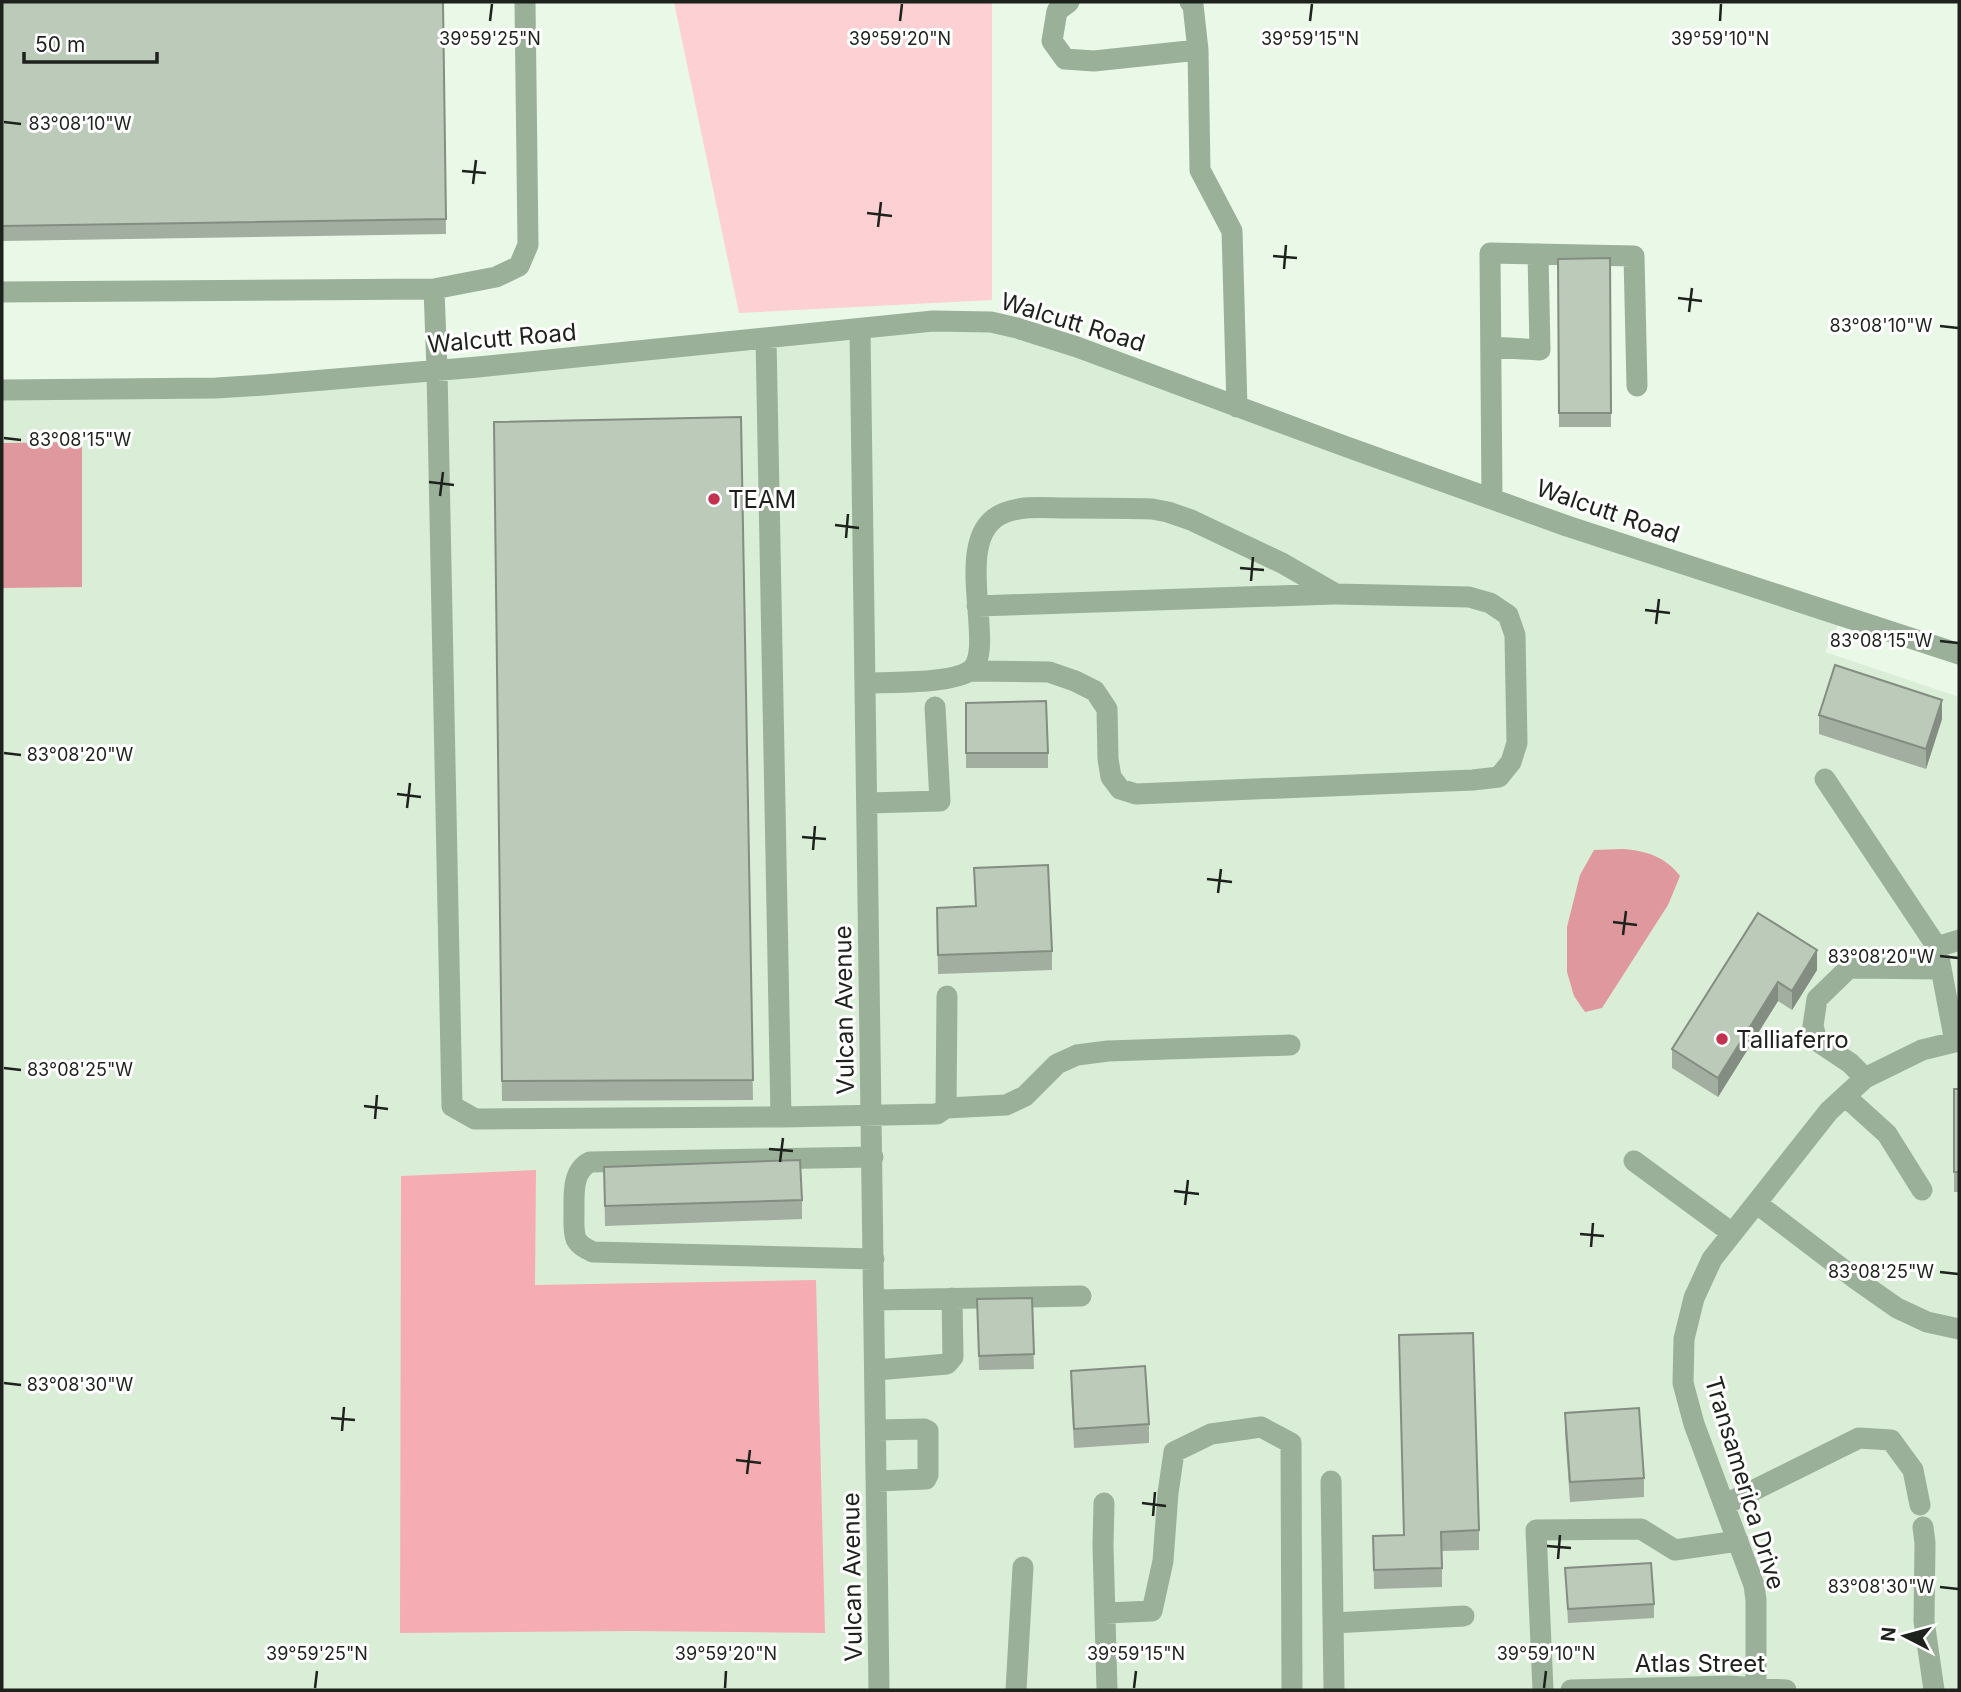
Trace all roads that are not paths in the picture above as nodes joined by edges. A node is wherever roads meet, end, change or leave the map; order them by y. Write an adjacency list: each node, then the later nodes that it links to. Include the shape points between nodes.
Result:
1 (525, 2): 6 (street, via 528,245 519,266 496,278)
2 (1069, 2): 4 (street, via 1057,11 1052,41 1065,59 1094,61)
3 (1190, 2): 4 (street)
4 (1198, 50): 14 (street, via 1200,170 1232,231)
5 (1538, 254): 10 (street, via 1490,253); 10 (street, via 1539,350); 12 (street, via 1634,256)
6 (433, 289): 7 (street); 11 (street)
7 (2, 292)
8 (860, 329): 9 (street, Walcutt Road); 14 (street, Walcutt Road, via 933,321 991,322 1077,347); 20 (street, Vulcan Avenue)
9 (766, 338): 11 (street, Walcutt Road); 34 (street)
10 (1491, 347): 15 (street)
11 (437, 370): 13 (street, Walcutt Road, via 252,386); 34 (street, via 452,1106 475,1119)
12 (1637, 386)
13 (2, 390)
14 (1237, 407): 15 (street, Walcutt Road)
15 (1492, 499): 18 (street, Walcutt Road)
16 (1336, 594): 17 (street); 17 (street, via 1282,563 1168,512 1023,508 988,523 978,547); 19 (street, via 1469,597 1508,615 1515,635 1517,743 1511,762 1499,777 1136,794 1120,789 1111,777 1107,709 1095,691 1049,672)
17 (977, 606): 19 (street, via 978,662)
18 (1959, 654)
19 (970, 671): 20 (street, via 954,678)
20 (866, 683): 23 (street, Vulcan Avenue)
21 (936, 707): 23 (street, via 940,800)
22 (1825, 779): 25 (street)
23 (868, 803): 33 (street, Vulcan Avenue)
24 (1959, 940): 25 (street)
25 (1937, 947): 26 (street)
26 (1941, 969): 28 (street); 30 (street, via 1849,968 1816,999 1813,1026 1817,1041)
27 (947, 996): 32 (street)
28 (1957, 1042): 30 (street, Transamerica Drive, via 1922,1050)
29 (1290, 1045): 32 (street, via 1077,1055 1057,1064 1025,1096 1006,1105)
30 (1865, 1078): 31 (street, Transamerica Drive)
31 (1845, 1096): 37 (street, via 1887,1134); 38 (street, Transamerica Drive)
32 (946, 1108): 33 (street, via 937,1114)
33 (872, 1116): 34 (street); 35 (street, Vulcan Avenue)
34 (781, 1117)
35 (873, 1157): 40 (street, Vulcan Avenue); 40 (street, via 590,1162 582,1166 574,1188 574,1230 583,1248 593,1252)
36 (1634, 1161): 39 (street)
37 (1922, 1190)
38 (1756, 1203): 39 (street, Transamerica Drive); 44 (street, via 1896,1308)
39 (1732, 1233): 50 (street, Transamerica Drive, via 1712,1259 1694,1298 1684,1339 1683,1383)
40 (874, 1259): 43 (street, Vulcan Avenue)
41 (1081, 1296): 42 (street)
42 (952, 1298): 43 (street); 45 (street, via 953,1357 947,1364)
43 (875, 1300): 45 (street, Vulcan Avenue)
44 (1959, 1329)
45 (876, 1370): 46 (street, Vulcan Avenue)
46 (876, 1430): 47 (street, Vulcan Avenue); 47 (street, via 928,1431 926,1479)
47 (877, 1481): 59 (street, Vulcan Avenue)
48 (1331, 1481): 57 (street)
49 (1104, 1503): 55 (street)
50 (1724, 1505): 51 (street, via 1859,1438 1891,1440 1913,1470); 53 (street, Transamerica Drive)
51 (1920, 1505)
52 (1923, 1527): 68 (street, via 1924,1621)
53 (1738, 1541): 58 (street, Transamerica Drive, via 1755,1592); 64 (street, via 1675,1550 1641,1529 1536,1531)
54 (1023, 1567): 60 (street)
55 (1105, 1612): 61 (street); 62 (street, via 1152,1611 1163,1561 1174,1452 1211,1434 1261,1427 1291,1443)
56 (1464, 1616): 57 (street)
57 (1333, 1623): 63 (street)
58 (1756, 1689): 66 (street, Atlas Street); 67 (street, Atlas Street)
59 (879, 1690)
60 (1016, 1690)
61 (1107, 1690)
62 (1292, 1690)
63 (1334, 1690)
64 (1543, 1690)
65 (1571, 1690): 66 (street, Atlas Street)
66 (1628, 1690)
67 (1786, 1690)
68 (1934, 1690)

